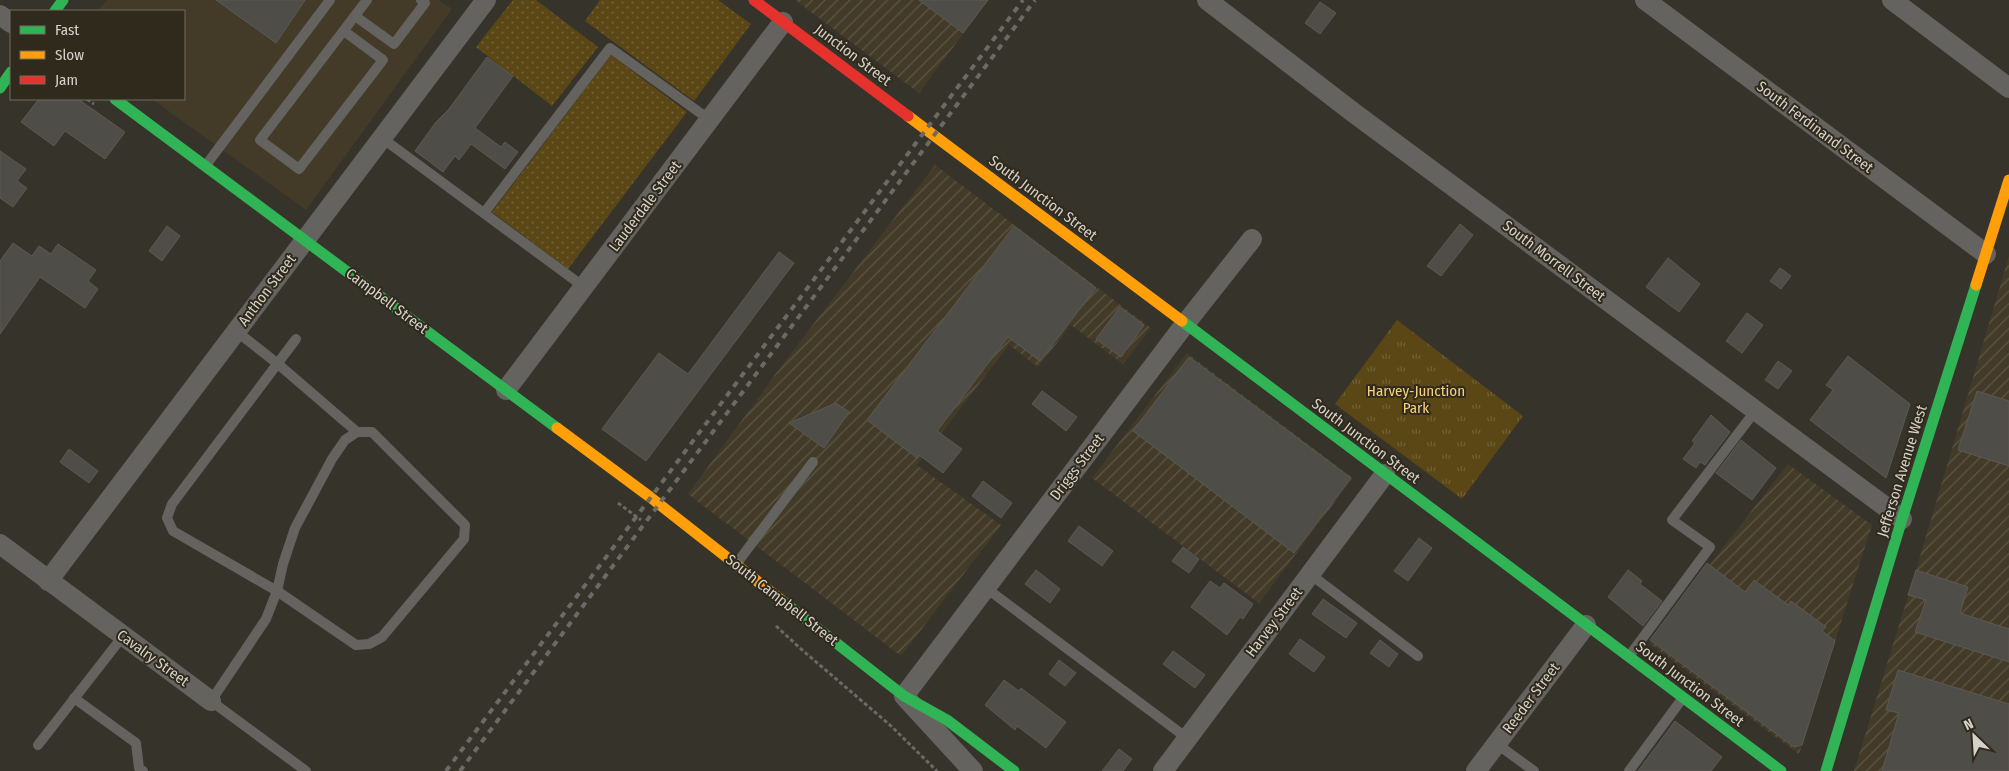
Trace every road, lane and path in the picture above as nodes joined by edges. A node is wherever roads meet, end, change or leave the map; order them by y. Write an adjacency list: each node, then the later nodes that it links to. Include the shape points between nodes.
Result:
1 (63, 0): 10 (street)
2 (330, 0): 23 (lane)
3 (367, 0): 11 (lane)
4 (421, 0): 11 (lane, via 425,3 394,44)
5 (486, 0): 22 (street, Anthon Street)
6 (754, 0): 12 (street, Junction Street)
7 (1207, 0): 35 (street, South Morrell Street, via 1354,113)
8 (1645, 0): 28 (street, South Ferdinand Street)
9 (1892, 0): 16 (street)
10 (55, 10)
11 (355, 16): 13 (lane)
12 (784, 22): 20 (street, Lauderdale Street); 21 (street, Junction Street)
13 (344, 31): 13 (lane, via 260,140 299,170 383,60)
14 (10, 73): 15 (street)
15 (0, 88)
16 (2009, 88)
17 (87, 100): 19 (path)
18 (116, 100): 23 (street, Campbell Street)
19 (94, 105)
20 (710, 120): 25 (lane, via 610,48); 29 (street, Lauderdale Street)
21 (934, 134): 30 (street, South Junction Street)
22 (382, 138): 25 (lane); 27 (street, Anthon Street)
23 (206, 165): 27 (street, Campbell Street)
24 (2008, 183): 28 (street, Jefferson Avenue West)
25 (484, 213): 29 (lane)
26 (1252, 239): 30 (street, Driggs Street)
27 (305, 240): 31 (street, Anthon Street); 34 (street, Campbell Street)
28 (1986, 254): 41 (street, Jefferson Avenue West)
29 (584, 287): 34 (street, Lauderdale Street)
30 (1185, 324): 38 (street, South Junction Street); 47 (street, Driggs Street)
31 (236, 331): 33 (lane); 46 (street, Anthon Street)
32 (296, 339): 33 (lane)
33 (278, 364): 36 (lane); 48 (lane, via 172,504 167,518 173,531)
34 (506, 390): 40 (street, Campbell Street)
35 (1756, 410): 41 (street, South Morrell Street); 53 (lane, via 1672,520 1710,548)
36 (357, 432): 48 (lane, via 345,440 332,458 295,528); 48 (lane, via 372,432 457,516 465,525 464,539 382,637 369,644 356,645)
37 (813, 462): 44 (lane)
38 (1385, 474): 45 (street, Harvey Street); 50 (street, South Junction Street)
39 (612, 498): 42 (path)
40 (659, 505): 44 (street, South Campbell Street)
41 (1902, 519): 71 (street, Jefferson Avenue West)
42 (645, 523)
43 (0, 544): 46 (street, Cavalry Street)
44 (737, 564): 54 (street, South Campbell Street)
45 (1310, 574): 52 (lane); 58 (street, Harvey Street)
46 (48, 581): 51 (street, Cavalry Street)
47 (986, 588): 54 (street, Driggs Street); 58 (lane)
48 (277, 591): 57 (lane, via 266,619)
49 (773, 622): 63 (path)
50 (1586, 625): 53 (street, South Junction Street); 59 (street, Reeder Street)
51 (123, 636): 55 (lane); 57 (street, Cavalry Street)
52 (1418, 656)
53 (1628, 656): 56 (street, South Junction Street)
54 (904, 696): 64 (street, South Campbell Street); 65 (street, South Campbell Street, via 947,720)
55 (74, 698): 60 (lane); 61 (lane, via 136,743 139,768)
56 (1683, 698): 69 (lane); 70 (street, South Junction Street)
57 (211, 701): 62 (lane, Cavalry Street)
58 (1187, 738): 66 (street, Harvey Street)
59 (1497, 744): 67 (street, Reeder Street); 68 (lane)
60 (38, 745)
61 (143, 771)
62 (306, 771)
63 (937, 771)
64 (973, 771)
65 (1014, 771)
66 (1162, 771)
67 (1476, 771)
68 (1534, 771)
69 (1628, 771)
70 (1781, 771)
71 (1826, 771)

